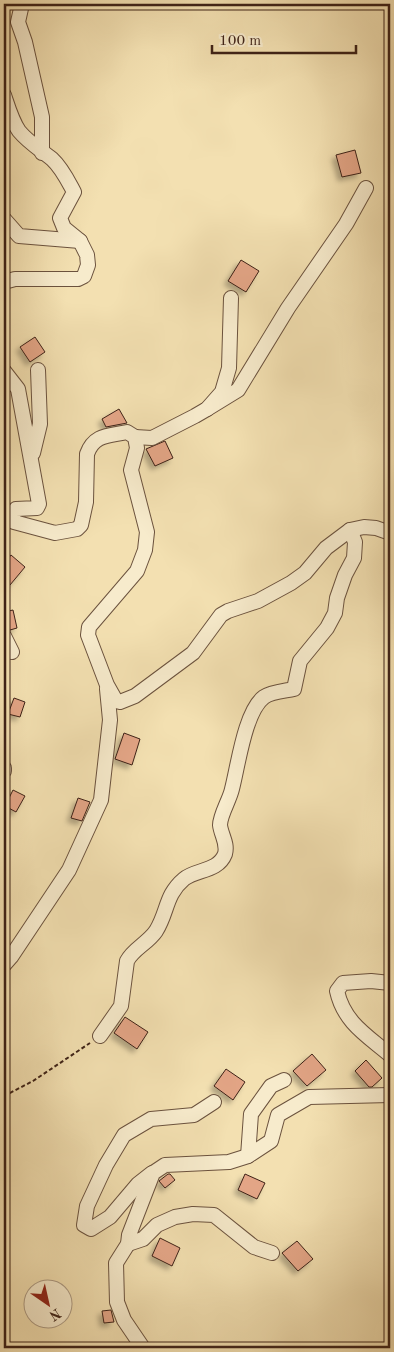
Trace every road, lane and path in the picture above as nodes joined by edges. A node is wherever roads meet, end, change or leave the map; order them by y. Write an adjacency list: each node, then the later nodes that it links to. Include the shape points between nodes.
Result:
1 (22, 4): 3 (street, via 18,22 26,42 42,117)
2 (4, 95): 3 (street, via 18,130)
3 (42, 153): 6 (street, via 54,160 74,192 60,218 64,228)
4 (366, 188): 11 (street, via 238,390)
5 (4, 219): 6 (street, via 19,236)
6 (80, 241): 7 (street, via 87,255 84,276 78,279 15,279)
7 (4, 282)
8 (231, 298): 11 (street, via 229,368 222,392)
9 (38, 370): 13 (street, via 40,424)
10 (4, 371): 13 (street, via 18,389)
11 (207, 409): 12 (street, via 152,438)
12 (135, 437): 14 (street, via 127,432 94,440 87,454 86,502 81,525 76,529 55,533 14,522); 19 (street, via 137,448 131,470 147,532 145,550 137,571 89,627 88,635)
13 (32, 461): 14 (street, via 39,504 37,508 16,509)
14 (6, 516)
15 (350, 530): 16 (street, via 364,526); 19 (street, via 326,548 305,573 291,583 258,601 221,615 192,653 135,696 116,701); 22 (street, via 355,542 354,558 337,598 335,613 300,661 294,689 265,696 249,722 220,824 226,847 224,856 217,865 185,878 170,894 154,934 127,961 121,1006)
16 (390, 533)
17 (4, 636): 18 (street)
18 (12, 652)
19 (107, 686): 20 (street, via 110,720 101,800 69,870)
20 (4, 965)
21 (390, 983): 23 (street, via 343,983 337,991 338,999 354,1026)
22 (100, 1036): 26 (path)
23 (390, 1055)
24 (284, 1080): 28 (street, via 271,1086 251,1114)
25 (390, 1095): 28 (street, via 309,1097 278,1115 271,1141)
26 (4, 1096)
27 (214, 1102): 29 (street, via 194,1115 151,1119 124,1136 87,1206 84,1225 91,1229 110,1217 138,1184)
28 (248, 1156): 29 (street, via 229,1162 165,1165)
29 (153, 1173): 30 (street)
30 (128, 1244): 31 (street, via 143,1239 157,1225 175,1218 193,1214 214,1215 254,1247); 32 (street, via 116,1263 117,1302 124,1320)
31 (272, 1253)
32 (143, 1348)

